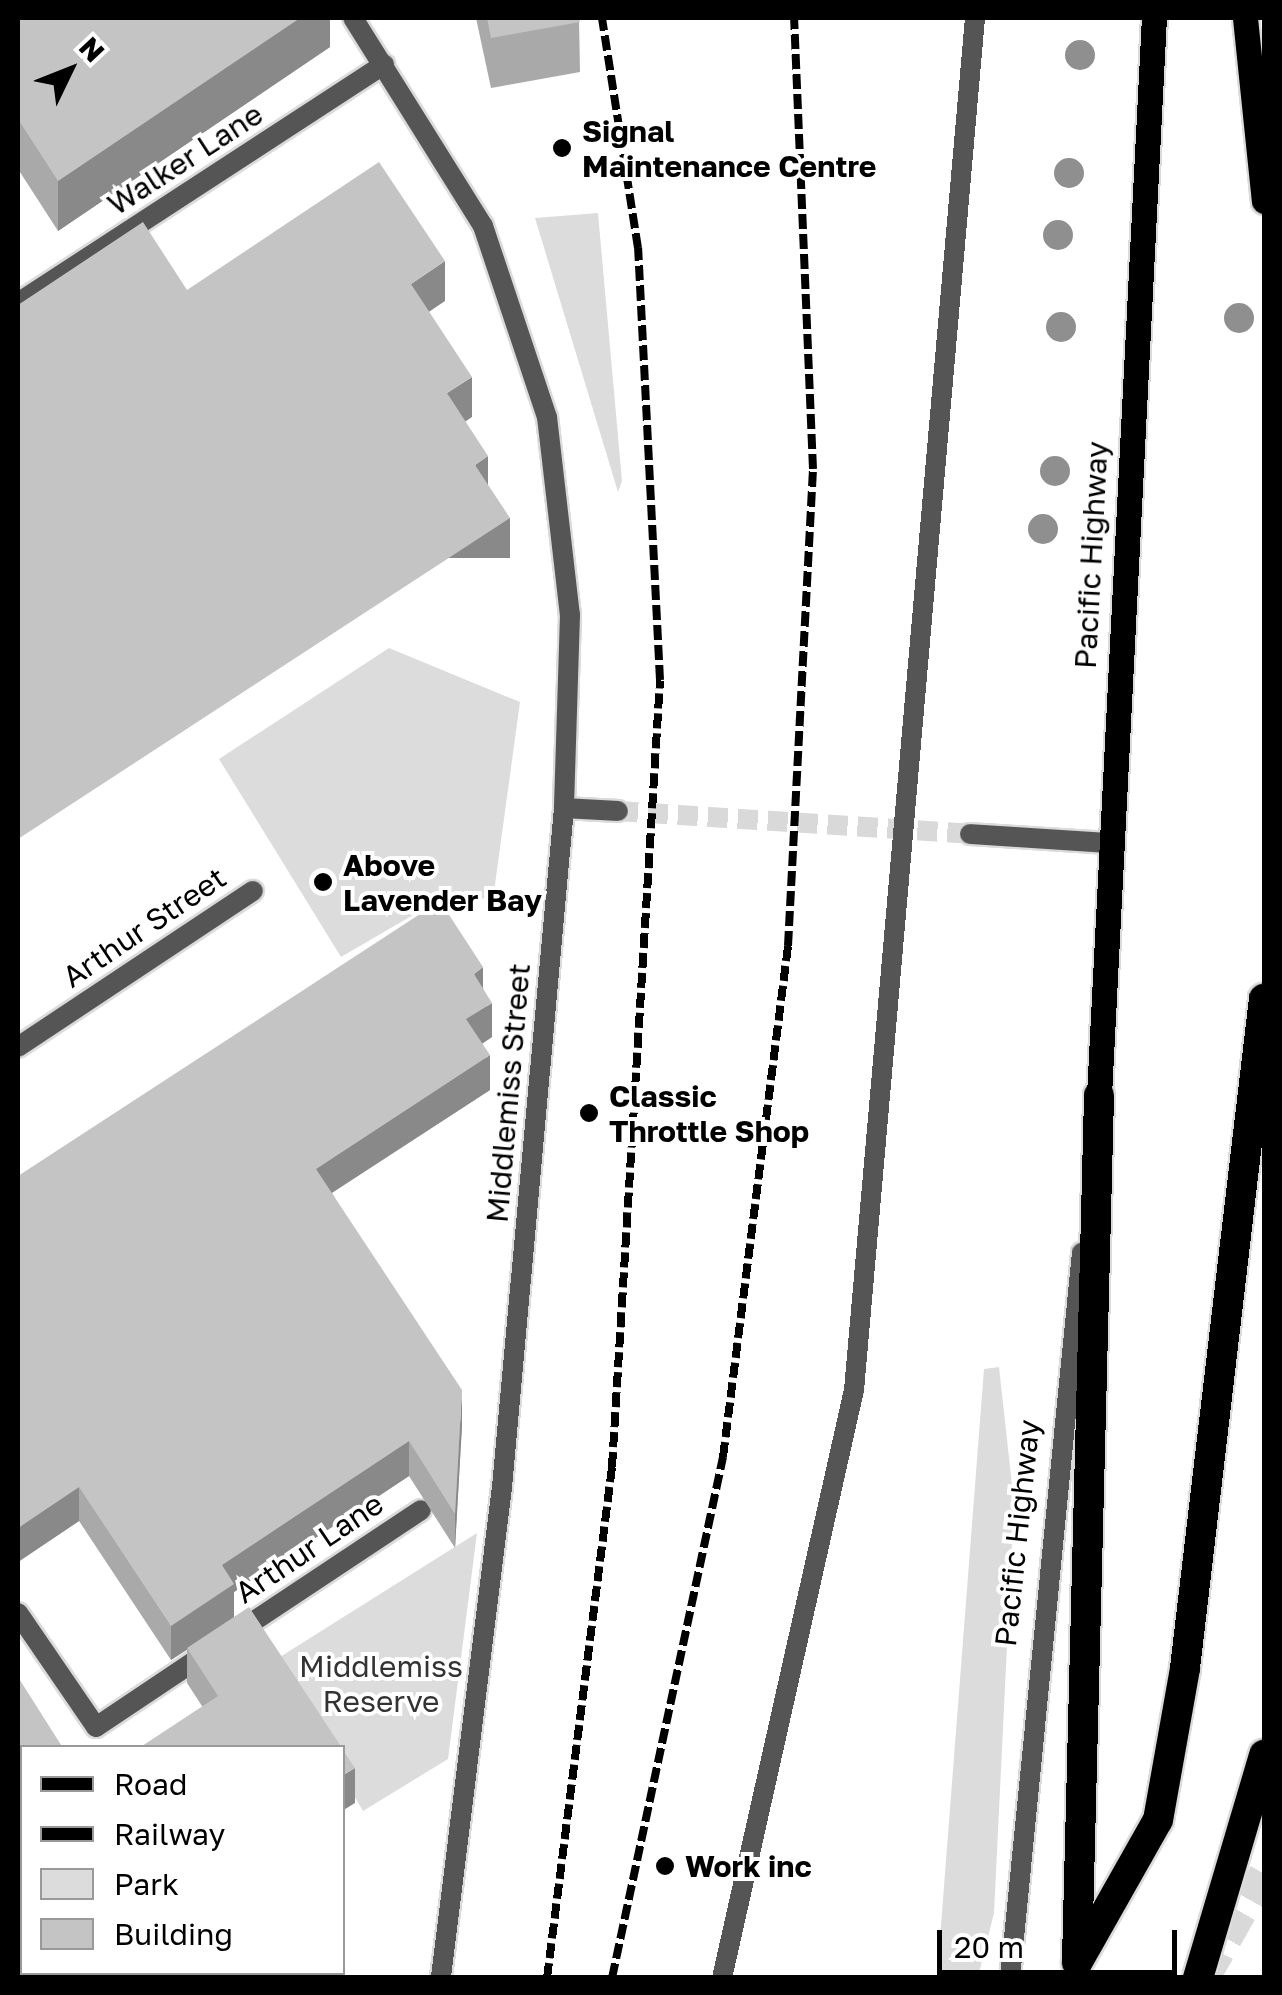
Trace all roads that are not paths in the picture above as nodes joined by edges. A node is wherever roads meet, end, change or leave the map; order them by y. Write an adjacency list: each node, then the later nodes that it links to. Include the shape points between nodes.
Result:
1 (354, 18): 5 (street, Middlemiss Street)
2 (975, 18): 21 (street, bridge, via 854,1390)
3 (1154, 18): 11 (main road, Pacific Highway)
4 (1245, 18): 6 (main road)
5 (384, 64): 7 (street, Walker Lane); 8 (street, Middlemiss Street, via 482,226 547,417 570,615)
6 (1264, 201)
7 (18, 303)
8 (564, 808): 9 (street); 20 (street, Middlemiss Street, via 502,1487)
9 (618, 811)
10 (970, 834): 11 (street)
11 (1110, 842): 15 (main road, Pacific Highway)
12 (253, 891): 14 (street, Arthur Street)
13 (1264, 999): 19 (highway, via 1185,1668 1158,1820)
14 (18, 1047)
15 (1099, 1096): 19 (highway, Pacific Highway); 22 (street, Pacific Highway)
16 (421, 1510): 17 (street, Arthur Lane, via 96,1727)
17 (18, 1613)
18 (1264, 1755): 23 (highway)
19 (1076, 1970)
20 (441, 1978)
21 (722, 1978)
22 (1010, 1978)
23 (1198, 1978)

